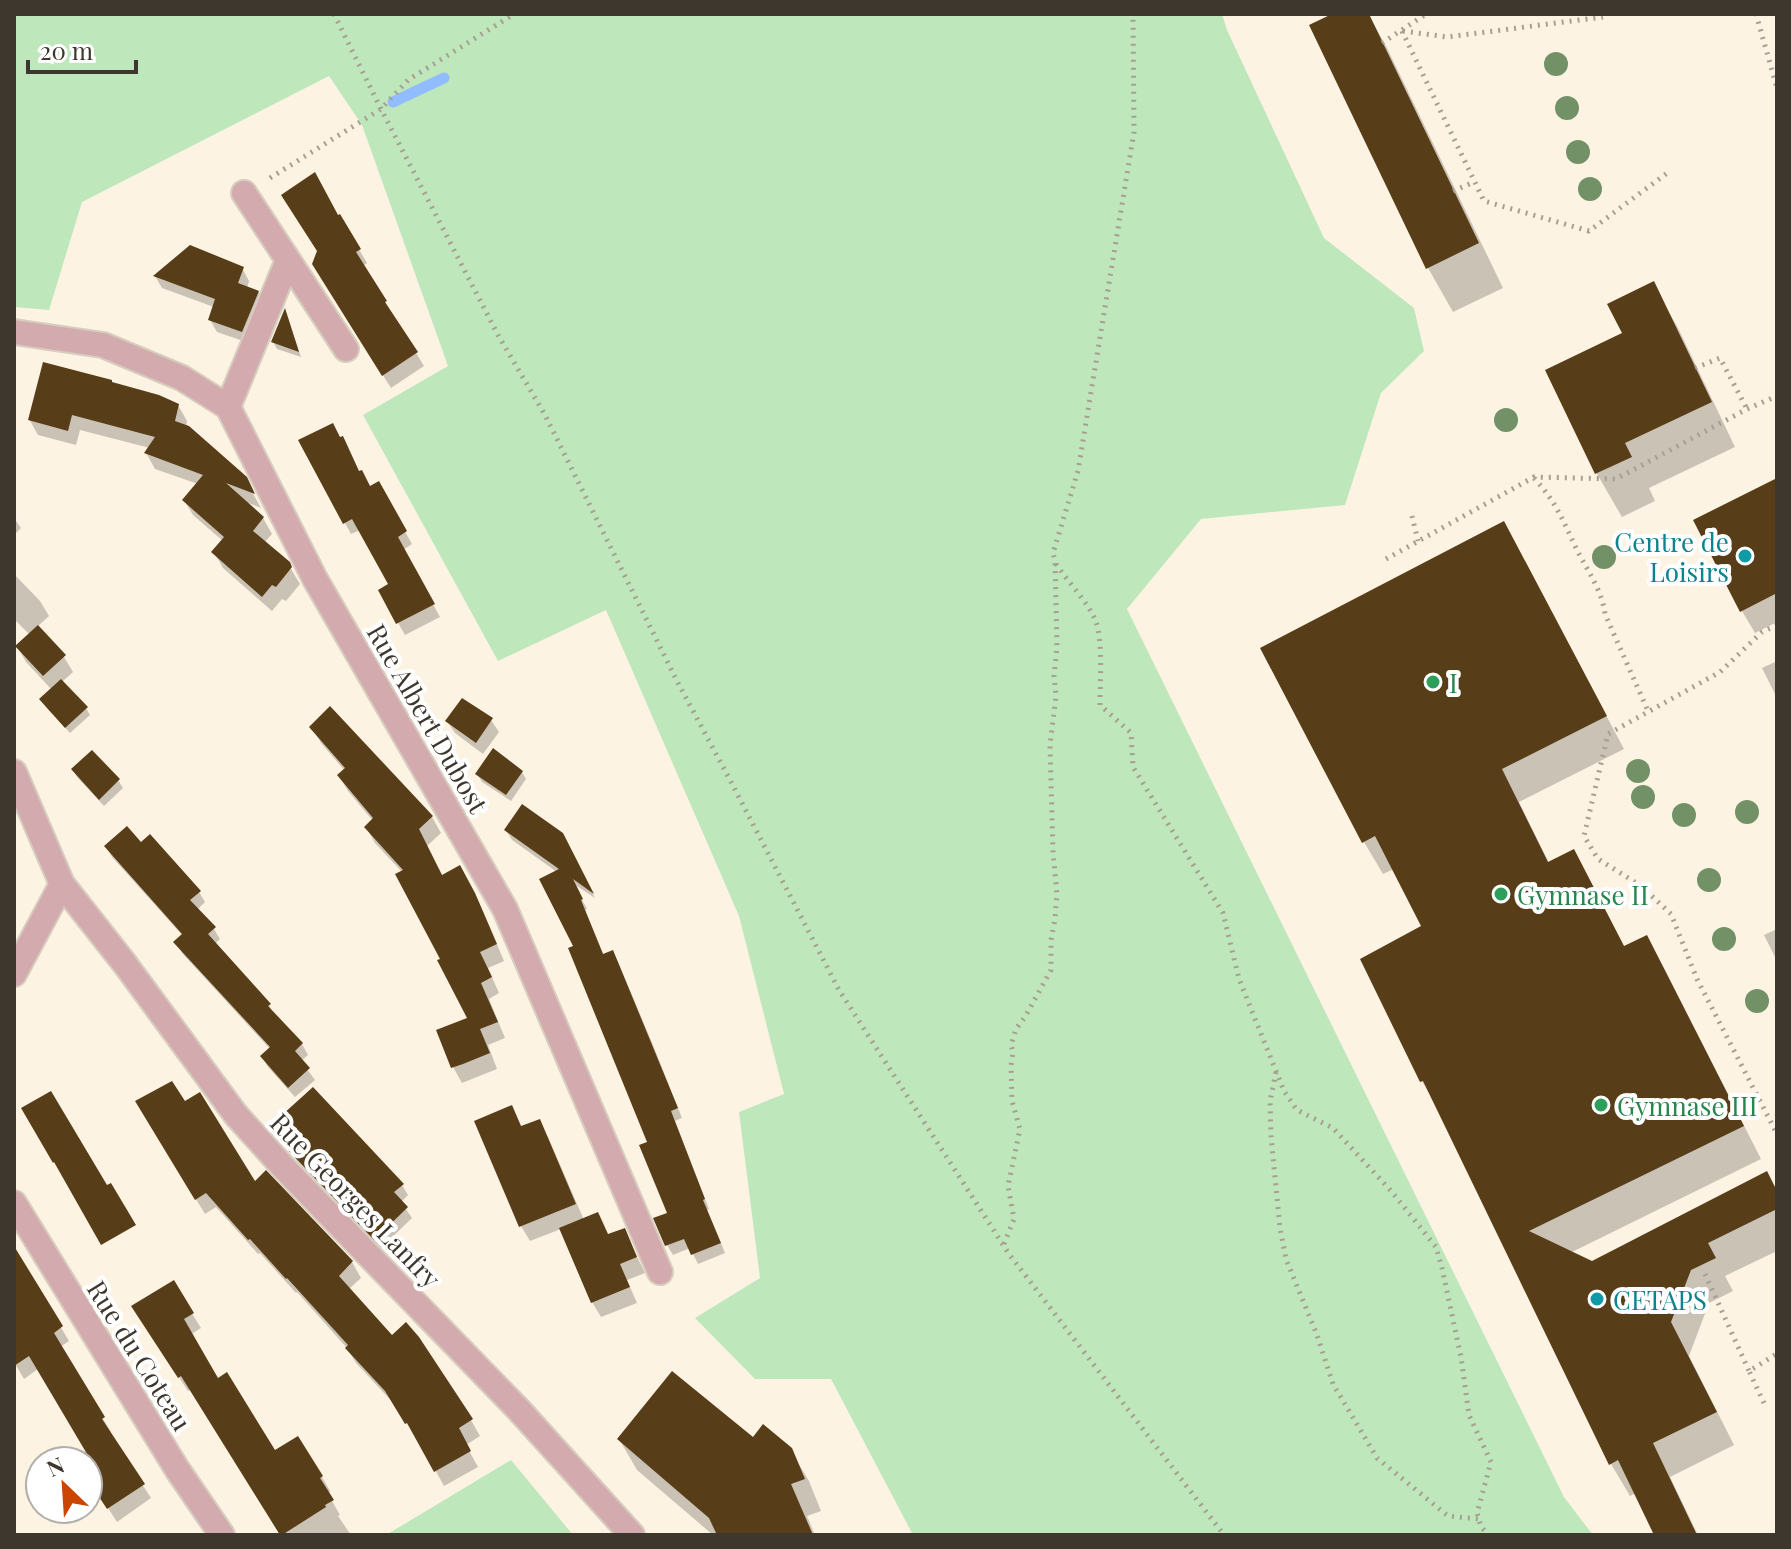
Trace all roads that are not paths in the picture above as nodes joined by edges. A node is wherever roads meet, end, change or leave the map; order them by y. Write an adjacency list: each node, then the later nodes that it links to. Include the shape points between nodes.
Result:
1 (244, 193): 2 (street)
2 (288, 260): 4 (street); 5 (street)
3 (14, 332): 5 (street, via 103,345 182,378)
4 (346, 349)
5 (228, 407): 10 (street, Rue Albert Dubost, via 315,579 505,909)
6 (14, 772): 7 (street)
7 (62, 884): 8 (street); 12 (street, Rue Georges Lanfry, via 236,1115)
8 (14, 974)
9 (14, 1203): 11 (street, Rue du Coteau)
10 (660, 1272)
11 (222, 1535)
12 (632, 1535)

